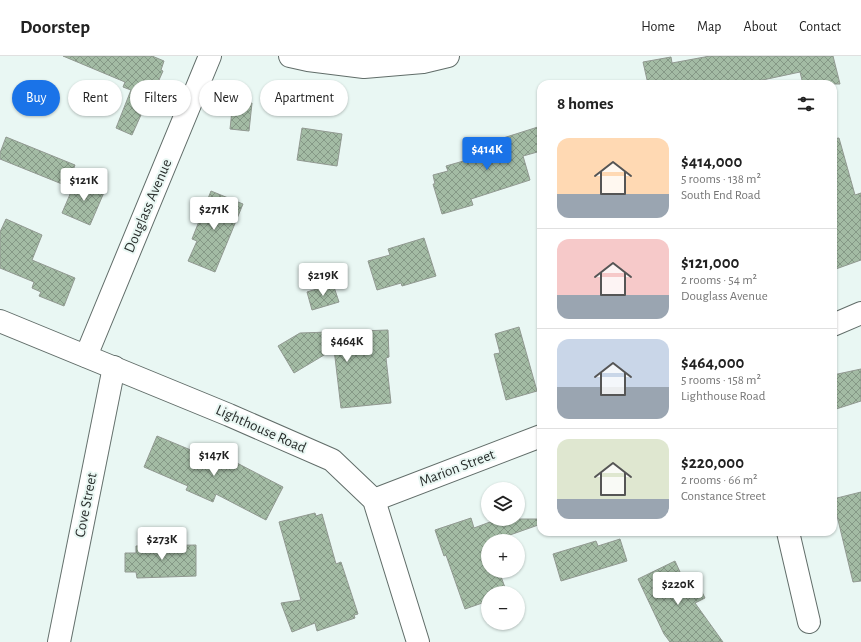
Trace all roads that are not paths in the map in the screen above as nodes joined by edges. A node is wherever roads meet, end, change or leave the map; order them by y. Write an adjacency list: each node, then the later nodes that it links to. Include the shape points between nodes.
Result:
1 (210, 56): 7 (street, Douglass Avenue)
2 (290, 56): 3 (street, via 364,67 423,62)
3 (448, 56)
4 (861, 313): 6 (street)
5 (0, 320): 7 (street, Lighthouse Road)
6 (837, 323)
7 (86, 356): 8 (street, Lighthouse Road)
8 (114, 367): 10 (street, Lighthouse Road, via 332,460); 13 (street, Cove Street)
9 (537, 438): 10 (street, Marion Street)
10 (374, 500): 14 (street, Lighthouse Road)
11 (789, 536): 12 (street)
12 (809, 622)
13 (59, 642)
14 (418, 642)

